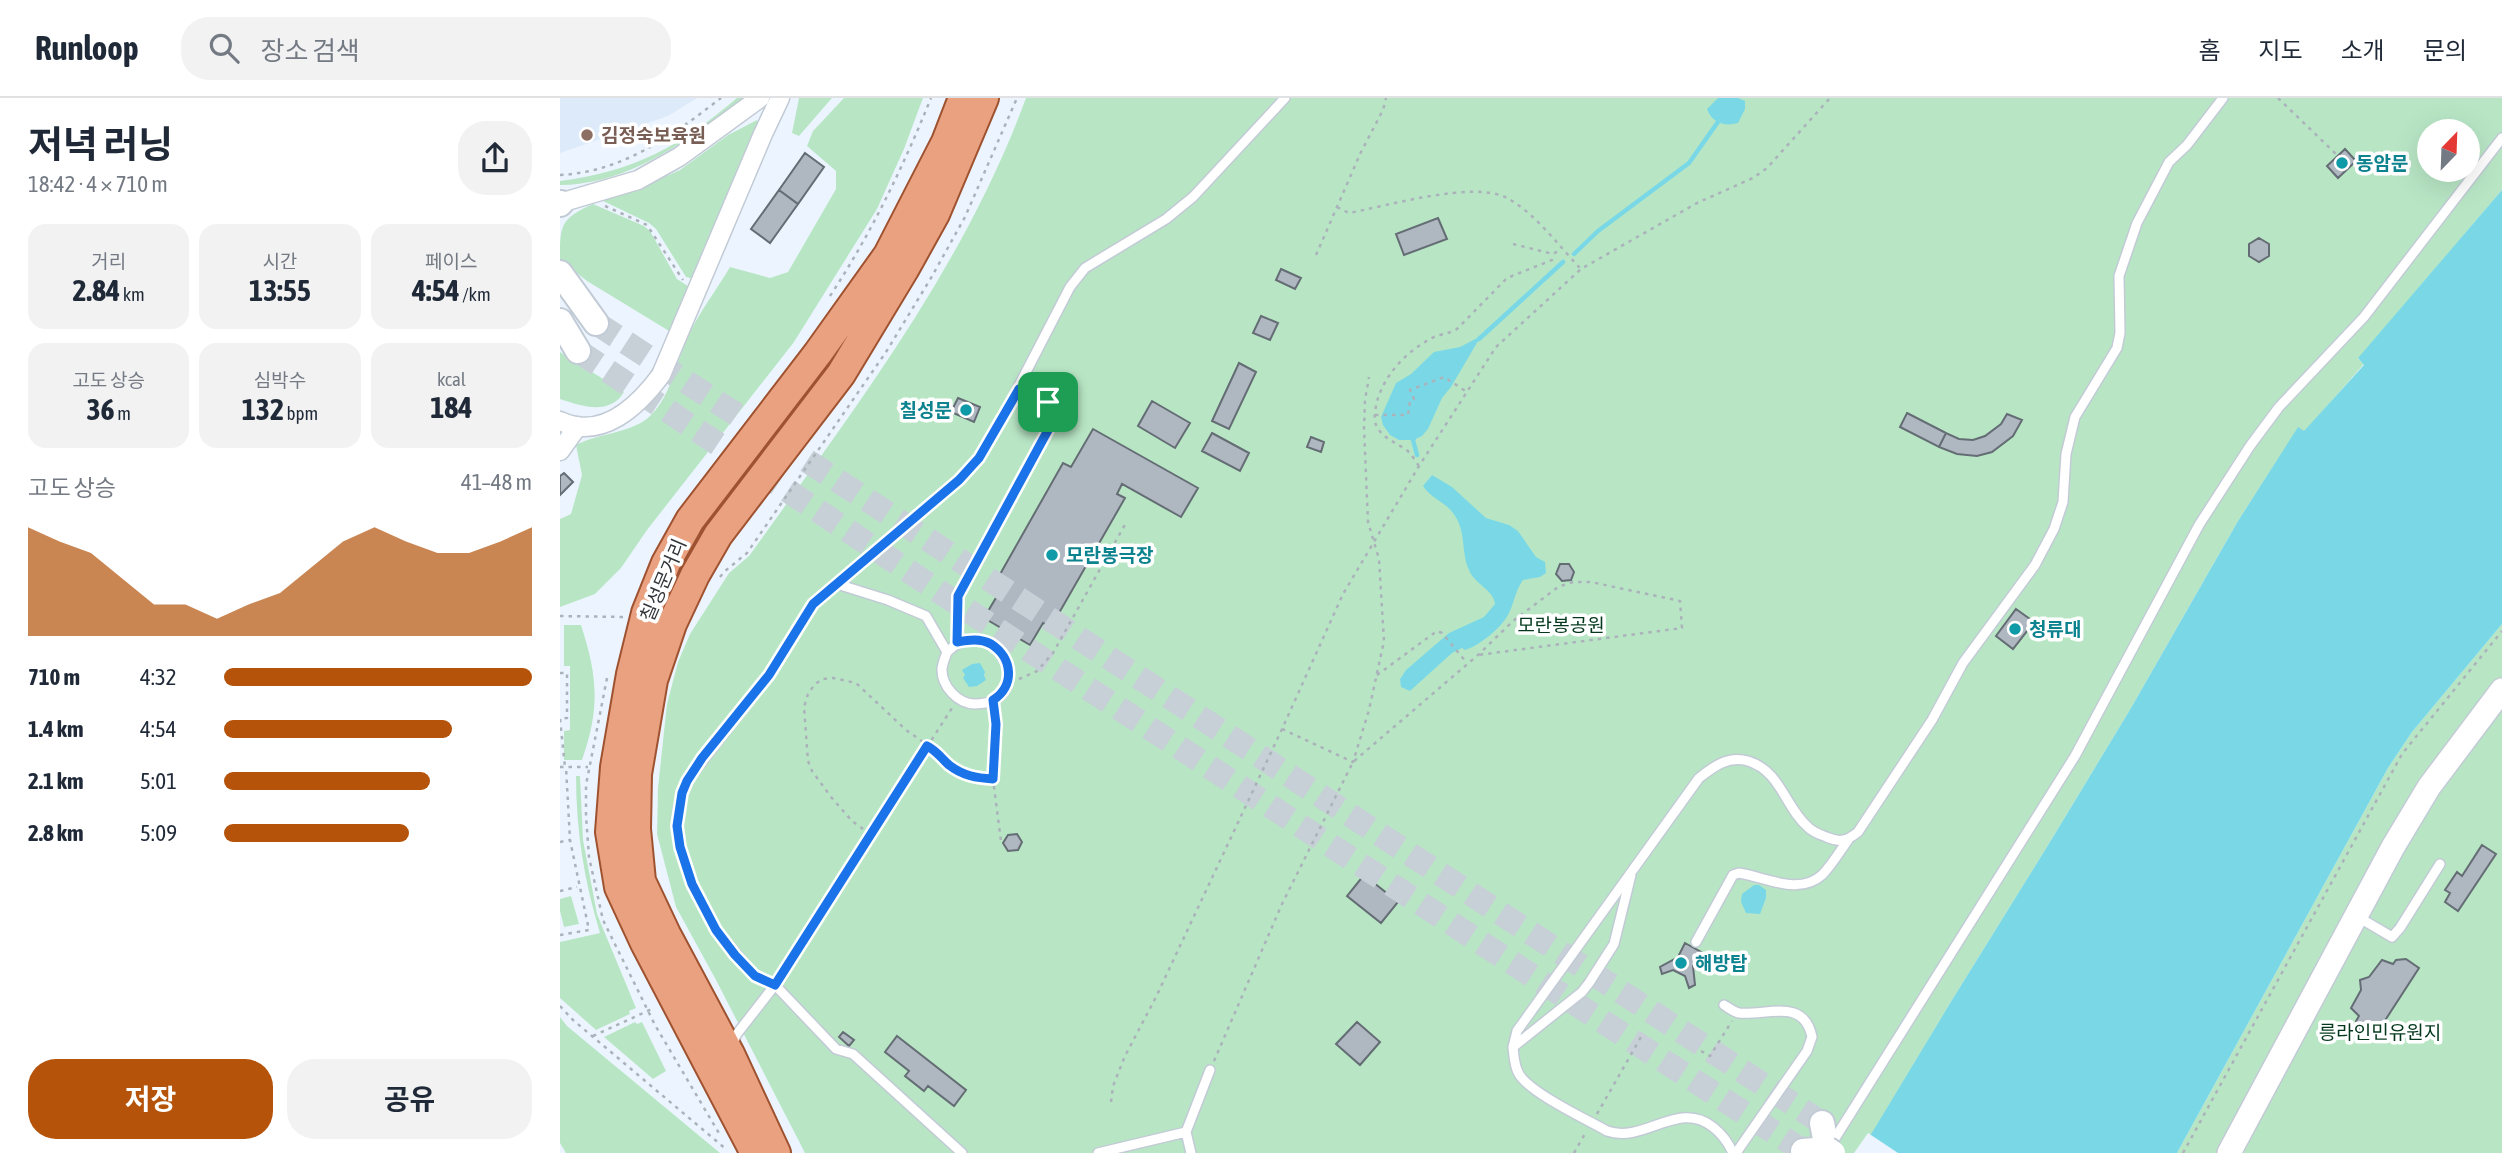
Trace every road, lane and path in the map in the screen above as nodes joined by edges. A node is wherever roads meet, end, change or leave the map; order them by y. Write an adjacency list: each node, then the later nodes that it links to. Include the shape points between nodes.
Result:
1 (721, 98): 15 (path, via 672,136 625,160 585,174)
2 (760, 98): 16 (street, via 679,158 638,180)
3 (780, 98): 24 (street)
4 (931, 98): 25 (path, via 883,205)
5 (963, 98): 95 (main road, 칠성문거리, via 946,142 888,255 690,520 646,612 631,674 615,767 610,832 619,887)
6 (984, 98): 87 (main road, 칠성문거리, via 935,214 841,374 719,535 695,575 671,624 653,680 637,774 641,881)
7 (1017, 98): 41 (path, via 965,217 902,326 747,553)
8 (1285, 98): 30 (lane, via 1193,197 1086,268 1070,287)
9 (1386, 98): 17 (path)
10 (1830, 98): 22 (path, via 1753,178 1697,203)
11 (2223, 98): 67 (lane, via 2169,162 2137,223 2119,276 2117,348 2075,417 2066,454 2063,502 2054,529 2035,565 1963,663 1874,811)
12 (2278, 98): 14 (path)
13 (2502, 138): 94 (lane, via 2364,317 2278,407 2250,446 2199,524 2075,756)
14 (2336, 155)
15 (560, 175)
16 (566, 202): 24 (path, via 647,225 682,279)
17 (1337, 207): 19 (path, via 1349,213 1464,191 1498,193 1519,206); 21 (path)
18 (1513, 244): 20 (path)
19 (1561, 249): 20 (path); 22 (path)
20 (1553, 254): 32 (path, via 1552,260 1507,278 1457,329 1433,338 1402,359 1381,388)
21 (1316, 255)
22 (1581, 269): 31 (path, via 1496,347)
23 (560, 273): 26 (main road, via 596,323)
24 (697, 288): 35 (street, via 661,375 644,398 618,418 594,427)
25 (830, 297)
26 (560, 304)
27 (560, 321): 28 (main road)
28 (578, 351)
29 (1369, 377): 36 (path)
30 (1019, 389): 42 (lane, via 979,458 959,480); 46 (lane, via 1048,402 1053,421 958,596)
31 (1467, 392): 32 (path, via 1444,377 1409,390 1414,399 1408,415); 38 (path)
32 (1377, 415): 34 (path)
33 (560, 421): 35 (street)
34 (1375, 424): 36 (path); 38 (path)
35 (578, 426): 37 (street)
36 (1364, 428): 40 (path, via 1368,522)
37 (560, 451)
38 (1419, 466): 40 (path)
39 (1127, 520): 53 (path, via 1054,653 1037,671)
40 (1374, 545): 52 (path, via 1384,612); 58 (path, via 1343,594)
41 (718, 580)
42 (837, 584): 47 (lane, via 926,616); 77 (lane, via 813,604 769,675 702,758 687,781 678,809 680,847 692,884 716,930 755,976)
43 (560, 616): 44 (path)
44 (624, 617)
45 (2502, 631): 102 (path, via 2391,772)
46 (957, 642): 47 (lane); 53 (lane, via 989,643 1009,667)
47 (947, 652): 55 (lane, via 942,669 946,686 957,699 972,704)
48 (1478, 655): 48 (path, via 1513,621 1558,587 1573,582 1680,601 1682,628); 49 (path)
49 (1468, 664): 52 (path, via 1442,633 1433,632); 60 (path)
50 (560, 673): 57 (path, via 567,673 567,718)
51 (608, 674): 63 (path)
52 (1377, 675): 60 (path)
53 (1009, 682): 55 (lane)
54 (2502, 690): 74 (street, via 2430,787)
55 (993, 700): 64 (path)
56 (951, 709): 59 (path)
57 (560, 719): 62 (path)
58 (1282, 729): 60 (path); 89 (path, via 1125,1056)
59 (927, 746): 64 (path, via 959,772); 65 (path); 65 (path, via 856,683 823,679 808,694 804,707 812,771 852,821)
60 (1353, 762): 88 (path, via 1282,904)
61 (560, 767): 62 (path)
62 (565, 767): 63 (path); 66 (path)
63 (590, 767): 81 (path, via 586,785 588,844 603,920)
64 (993, 779): 68 (path)
65 (870, 834): 77 (path)
66 (570, 840): 69 (path); 72 (path)
67 (1848, 840): 71 (lane, via 1837,841 1810,829 1762,767 1741,759 1727,760 1699,779); 76 (lane, via 1811,884 1733,875)
68 (1001, 841)
69 (560, 842)
70 (2440, 864): 74 (lane, via 2392,937)
71 (1632, 871): 85 (lane, via 1517,1031); 85 (lane, via 1618,935 1589,984)
72 (578, 887): 73 (path); 75 (path, via 589,930)
73 (560, 891)
74 (2357, 916): 103 (street)
75 (560, 935)
76 (1696, 942)
77 (775, 985): 87 (lane, via 736,1035); 97 (lane, via 836,1049 853,1054)
78 (1724, 1005): 82 (lane)
79 (560, 1006): 83 (path)
80 (658, 1006): 81 (path)
81 (648, 1011): 83 (path); 83 (path, via 729,1151)
82 (1737, 1013): 86 (path, via 1710,1056); 101 (lane, via 1793,1012 1805,1021 1812,1037 1807,1051)
83 (592, 1036)
84 (1641, 1037): 90 (path)
85 (1513, 1047): 101 (lane, via 1519,1074 1530,1085 1607,1131 1631,1135 1678,1118 1698,1119 1714,1128)
86 (1701, 1051)
87 (730, 1054): 96 (main road, 칠성문거리)
88 (1210, 1070): 93 (lane)
89 (1111, 1102)
90 (1600, 1109)
91 (1822, 1124): 94 (main road)
92 (1589, 1126): 100 (path)
93 (1186, 1132): 98 (lane); 99 (lane)
94 (1822, 1151)
95 (755, 1153)
96 (776, 1153)
97 (962, 1153)
98 (1098, 1153)
99 (1191, 1153)
100 (1574, 1153)
101 (1735, 1153)
102 (2183, 1153)
103 (2229, 1153)

